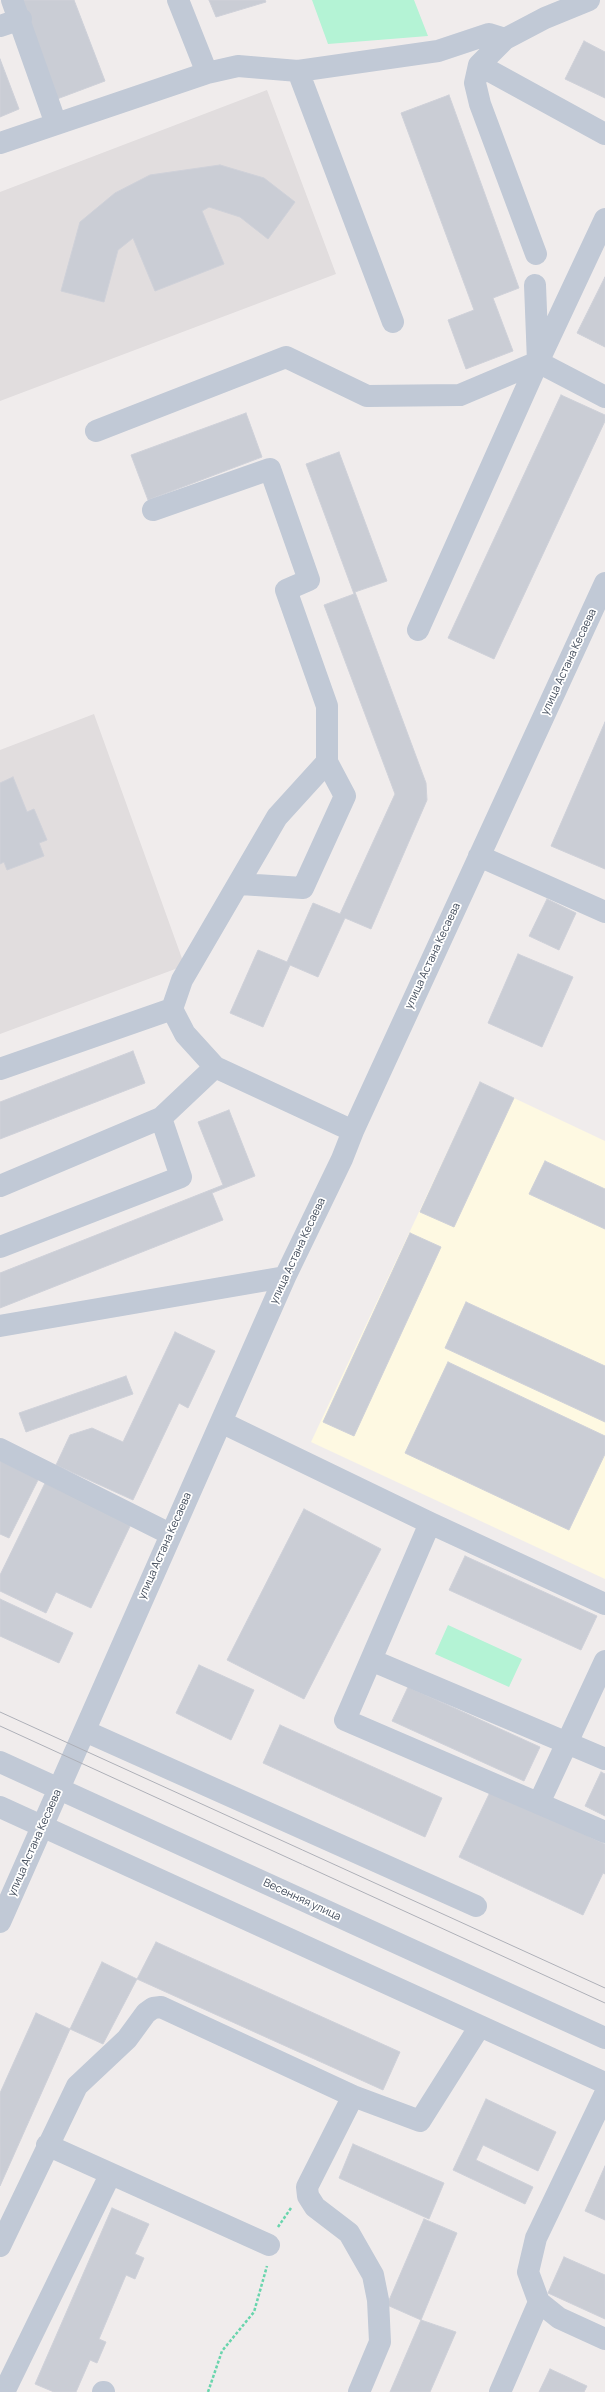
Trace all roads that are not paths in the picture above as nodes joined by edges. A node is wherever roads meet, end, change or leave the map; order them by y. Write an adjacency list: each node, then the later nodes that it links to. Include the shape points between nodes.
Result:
1 (178, 0): 8 (street)
2 (589, 0): 5 (street, via 545,18)
3 (16, 10): 4 (street); 9 (street)
4 (0, 26)
5 (505, 40): 6 (street); 7 (street, via 488,34 438,51)
6 (479, 65): 10 (street); 13 (street, via 475,83 480,104)
7 (298, 71): 8 (street, via 238,66); 15 (street)
8 (207, 72): 9 (street)
9 (56, 124): 11 (street)
10 (605, 134)
11 (0, 143)
12 (605, 219): 16 (street)
13 (536, 254)
14 (535, 285): 16 (street)
15 (393, 322)
16 (538, 362): 17 (street); 18 (street, via 460,395 368,396 286,357); 21 (street)
17 (605, 397)
18 (96, 431)
19 (153, 510): 22 (street, via 270,469 310,580 286,590 327,706)
20 (605, 583): 23 (street, улица Астана Кесаева)
21 (418, 630)
22 (327, 762): 24 (street, via 277,816); 24 (street, via 345,796 303,888)
23 (479, 856): 25 (street); 30 (street, улица Астана Кесаева)
24 (240, 884): 26 (street, via 182,980)
25 (605, 912)
26 (172, 1009): 27 (street, via 185,1034); 28 (street)
27 (215, 1067): 29 (street); 30 (street)
28 (0, 1070)
29 (161, 1118): 31 (street); 32 (street, via 181,1177)
30 (352, 1131): 33 (street, улица Астана Кесаева, via 342,1159)
31 (0, 1186)
32 (0, 1247)
33 (285, 1277): 34 (street); 35 (street, улица Астана Кесаева)
34 (0, 1326)
35 (221, 1422): 37 (street); 38 (street, улица Астана Кесаева)
36 (0, 1449): 38 (street)
37 (430, 1523): 39 (street); 40 (street)
38 (170, 1534): 42 (street, улица Астана Кесаева)
39 (605, 1604)
40 (371, 1660): 43 (street); 47 (street, via 345,1720)
41 (605, 1661): 43 (street)
42 (85, 1731): 46 (street, улица Астана Кесаева); 51 (street)
43 (567, 1743): 44 (street); 47 (street)
44 (605, 1759)
45 (0, 1762): 46 (street, Весенняя улица)
46 (59, 1790): 49 (street, улица Астана Кесаева); 54 (street, Весенняя улица)
47 (539, 1803): 50 (street)
48 (0, 1807): 49 (street)
49 (43, 1826): 52 (street, улица Астана Кесаева); 53 (street)
50 (605, 1832)
51 (476, 1906)
52 (0, 1922)
53 (480, 2026): 55 (street); 57 (street, via 420,2122)
54 (605, 2038)
55 (605, 2083)
56 (605, 2094): 62 (street, via 536,2238 528,2272)
57 (353, 2096): 58 (street, via 161,2007 153,2008 127,2039 77,2086); 65 (street, via 307,2187 308,2196 315,2207 349,2233 373,2274 378,2300 380,2342)
58 (47, 2145): 59 (street); 60 (street)
59 (110, 2175): 61 (street); 64 (street)
60 (0, 2246)
61 (269, 2246)
62 (540, 2302): 63 (street, via 559,2318); 66 (street)
63 (605, 2339)
64 (4, 2392)
65 (360, 2392)
66 (500, 2392)

